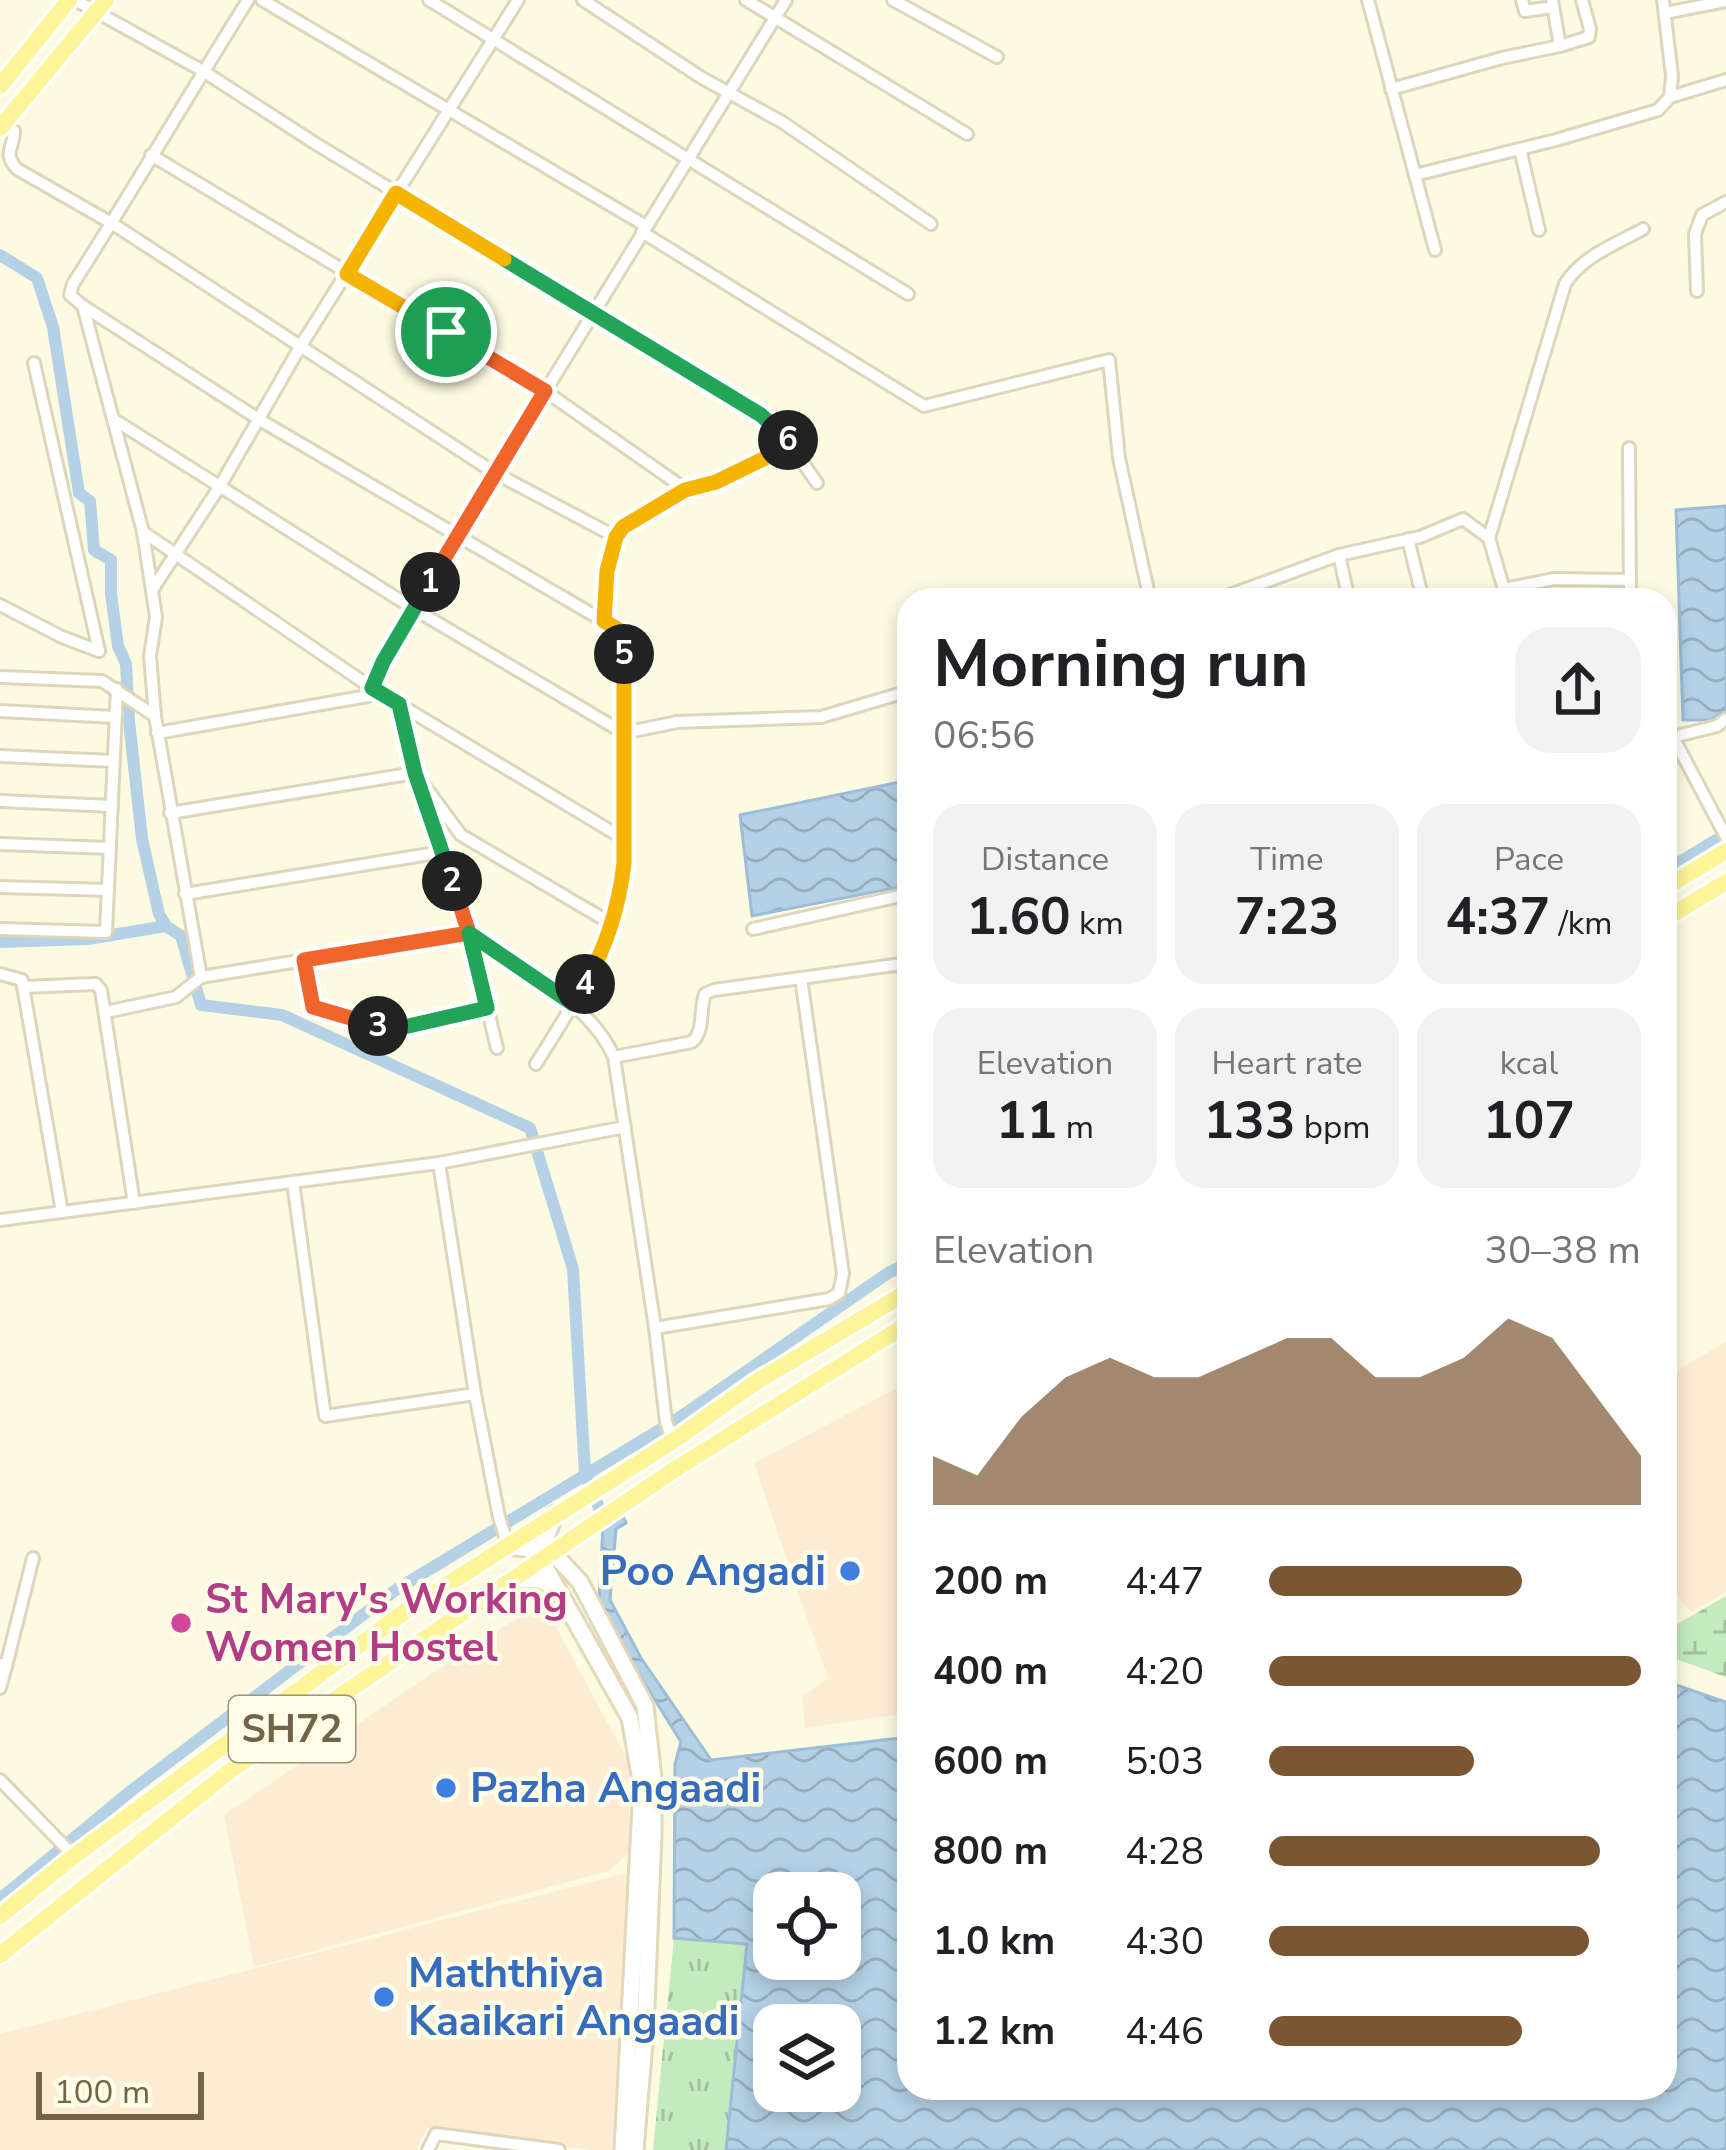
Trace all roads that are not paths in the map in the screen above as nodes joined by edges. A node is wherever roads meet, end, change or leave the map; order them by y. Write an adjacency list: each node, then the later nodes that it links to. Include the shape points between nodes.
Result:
1 (72, 0): 16 (street); 23 (main road)
2 (248, 0): 21 (street)
3 (262, 0): 27 (street)
4 (429, 0): 18 (street)
5 (518, 0): 18 (street)
6 (584, 0): 25 (street)
7 (746, 0): 17 (street)
8 (786, 0): 17 (street)
9 (893, 0): 20 (street)
10 (1368, 0): 24 (street)
11 (1522, 0): 14 (street, via 1526,10)
12 (1582, 0): 19 (street, via 1589,37)
13 (1726, 1): 15 (street)
14 (1553, 3): 19 (street)
15 (1664, 6): 26 (street)
16 (101, 10): 21 (street); 28 (main road)
17 (775, 18): 25 (street); 29 (street)
18 (494, 40): 27 (street); 32 (street)
19 (1560, 46): 24 (street)
20 (997, 57)
21 (203, 71): 31 (street); 34 (street)
22 (1726, 80): 26 (street)
23 (0, 86)
24 (1391, 88): 33 (street)
25 (730, 91): 32 (street); 37 (street)
26 (1670, 97): 30 (street, via 1658,110)
27 (448, 110): 34 (street); 38 (street)
28 (5, 124): 36 (street, via 15,136 9,152 17,169)
29 (967, 134)
30 (1520, 149): 33 (street); 40 (street)
31 (152, 155): 36 (street); 42 (street)
32 (688, 157): 38 (street); 44 (street)
33 (1415, 176): 41 (street)
34 (396, 193): 42 (street); 46 (street)
35 (1726, 202): 43 (street, via 1702,215 1695,234)
36 (113, 224): 45 (street, via 74,284 70,295); 47 (street)
37 (931, 224)
38 (644, 229): 46 (street); 66 (street, via 924,406 1109,360 1119,458)
39 (1643, 229): 61 (street, via 1588,260 1565,284)
40 (1539, 230)
41 (1435, 250)
42 (347, 274): 47 (street); 49 (street)
43 (1697, 291)
44 (908, 294)
45 (83, 306): 50 (street); 51 (street)
46 (592, 314): 49 (street); 52 (street, via 761,415)
47 (300, 347): 51 (street); 54 (street)
48 (34, 363): 74 (street, via 99,651)
49 (545, 391): 54 (street); 57 (street)
50 (113, 419): 56 (street); 58 (street)
51 (260, 420): 56 (street); 59 (street)
52 (792, 445): 55 (street); 57 (street)
53 (1629, 448): 65 (street)
54 (495, 473): 59 (street); 60 (street)
55 (817, 484)
56 (220, 486): 63 (street); 75 (street)
57 (685, 490): 60 (street)
58 (143, 532): 63 (street); 73 (street)
59 (457, 535): 75 (street); 76 (street)
60 (616, 537): 76 (street)
61 (1489, 538): 62 (street, via 1463,519); 70 (street)
62 (1408, 539): 64 (street); 69 (street)
63 (175, 555): 73 (street); 78 (street)
64 (1339, 555): 67 (street); 68 (street)
65 (1629, 580): 71 (street, via 1555,579); 72 (street)
66 (1147, 588)
67 (1249, 588)
68 (1346, 588)
69 (1420, 588)
70 (1503, 588)
71 (1527, 588)
72 (1629, 588)
73 (152, 590): 83 (street)
74 (0, 605)
75 (414, 609): 78 (street); 87 (street)
76 (604, 621): 87 (street, via 624,633)
77 (0, 676): 79 (street, via 102,681)
78 (372, 688): 81 (street); 86 (street, via 368,696)
79 (125, 695): 83 (street); 84 (street)
80 (897, 695): 87 (street, via 821,717 677,722)
81 (399, 704): 92 (street); 97 (street)
82 (0, 711): 84 (street)
83 (155, 716): 86 (street)
84 (115, 717): 91 (street)
85 (1726, 719): 88 (street)
86 (157, 733): 95 (street)
87 (624, 733): 97 (street)
88 (1677, 736)
89 (1677, 752): 96 (street)
90 (0, 756): 91 (street)
91 (113, 761): 94 (street)
92 (415, 773): 95 (street); 101 (street); 109 (street, via 461,835)
93 (0, 801): 94 (street)
94 (112, 806): 99 (street)
95 (170, 813): 106 (street)
96 (1726, 836)
97 (624, 838): 109 (street)
98 (0, 844): 99 (street)
99 (110, 848): 105 (street)
100 (1726, 851): 102 (main road)
101 (442, 852): 106 (street); 112 (street)
102 (1677, 881)
103 (1726, 882): 108 (main road)
104 (0, 887): 105 (street)
105 (108, 890): 110 (street, via 106,932)
106 (185, 894): 117 (street)
107 (897, 897): 111 (street)
108 (1677, 912)
109 (612, 924): 119 (street)
110 (0, 928)
111 (753, 928)
112 (469, 933): 113 (street); 119 (street); 120 (street)
113 (304, 960): 117 (street); 120 (street, via 313,1007 391,1030)
114 (897, 965): 116 (street)
115 (0, 974): 118 (street)
116 (801, 978): 123 (street, via 714,990 705,994 692,1042); 132 (street, via 842,1286 829,1299)
117 (199, 979): 121 (street, via 176,997)
118 (23, 987): 121 (street, via 95,984); 129 (street)
119 (573, 1004): 123 (street); 124 (street)
120 (487, 1008): 122 (street)
121 (106, 1012): 128 (street)
122 (497, 1048)
123 (614, 1058): 125 (street)
124 (536, 1064)
125 (625, 1127): 126 (street); 132 (street)
126 (439, 1163): 127 (street); 134 (street)
127 (293, 1182): 128 (street); 134 (street, via 325,1416)
128 (134, 1203): 129 (street)
129 (62, 1212): 130 (street)
130 (0, 1220)
131 (897, 1299): 135 (main road, SH72)
132 (655, 1328): 135 (street)
133 (897, 1331): 137 (main road, SH72)
134 (475, 1394): 138 (street)
135 (673, 1441): 136 (main road, SH72)
136 (555, 1514): 138 (main road, SH72); 139 (main road)
137 (580, 1534): 139 (main road, SH72); 142 (main road, via 572,1557)
138 (506, 1542): 139 (main road); 147 (main road, SH72)
139 (545, 1554): 141 (main road, SH72); 142 (main road); 143 (main road)
140 (33, 1558): 144 (street)
141 (512, 1580): 143 (main road, via 541,1580); 149 (main road, SH72, via 236,1767)
142 (580, 1582): 153 (main road, via 646,1706 653,1778)
143 (561, 1592): 152 (main road, via 630,1718 642,1786)
144 (3, 1665): 145 (street)
145 (0, 1688)
146 (0, 1780): 147 (street)
147 (72, 1853): 148 (main road, SH72)
148 (0, 1916)
149 (0, 1955)
150 (428, 2150): 151 (street, via 436,2134)
151 (559, 2150)
152 (623, 2150)
153 (635, 2150)

